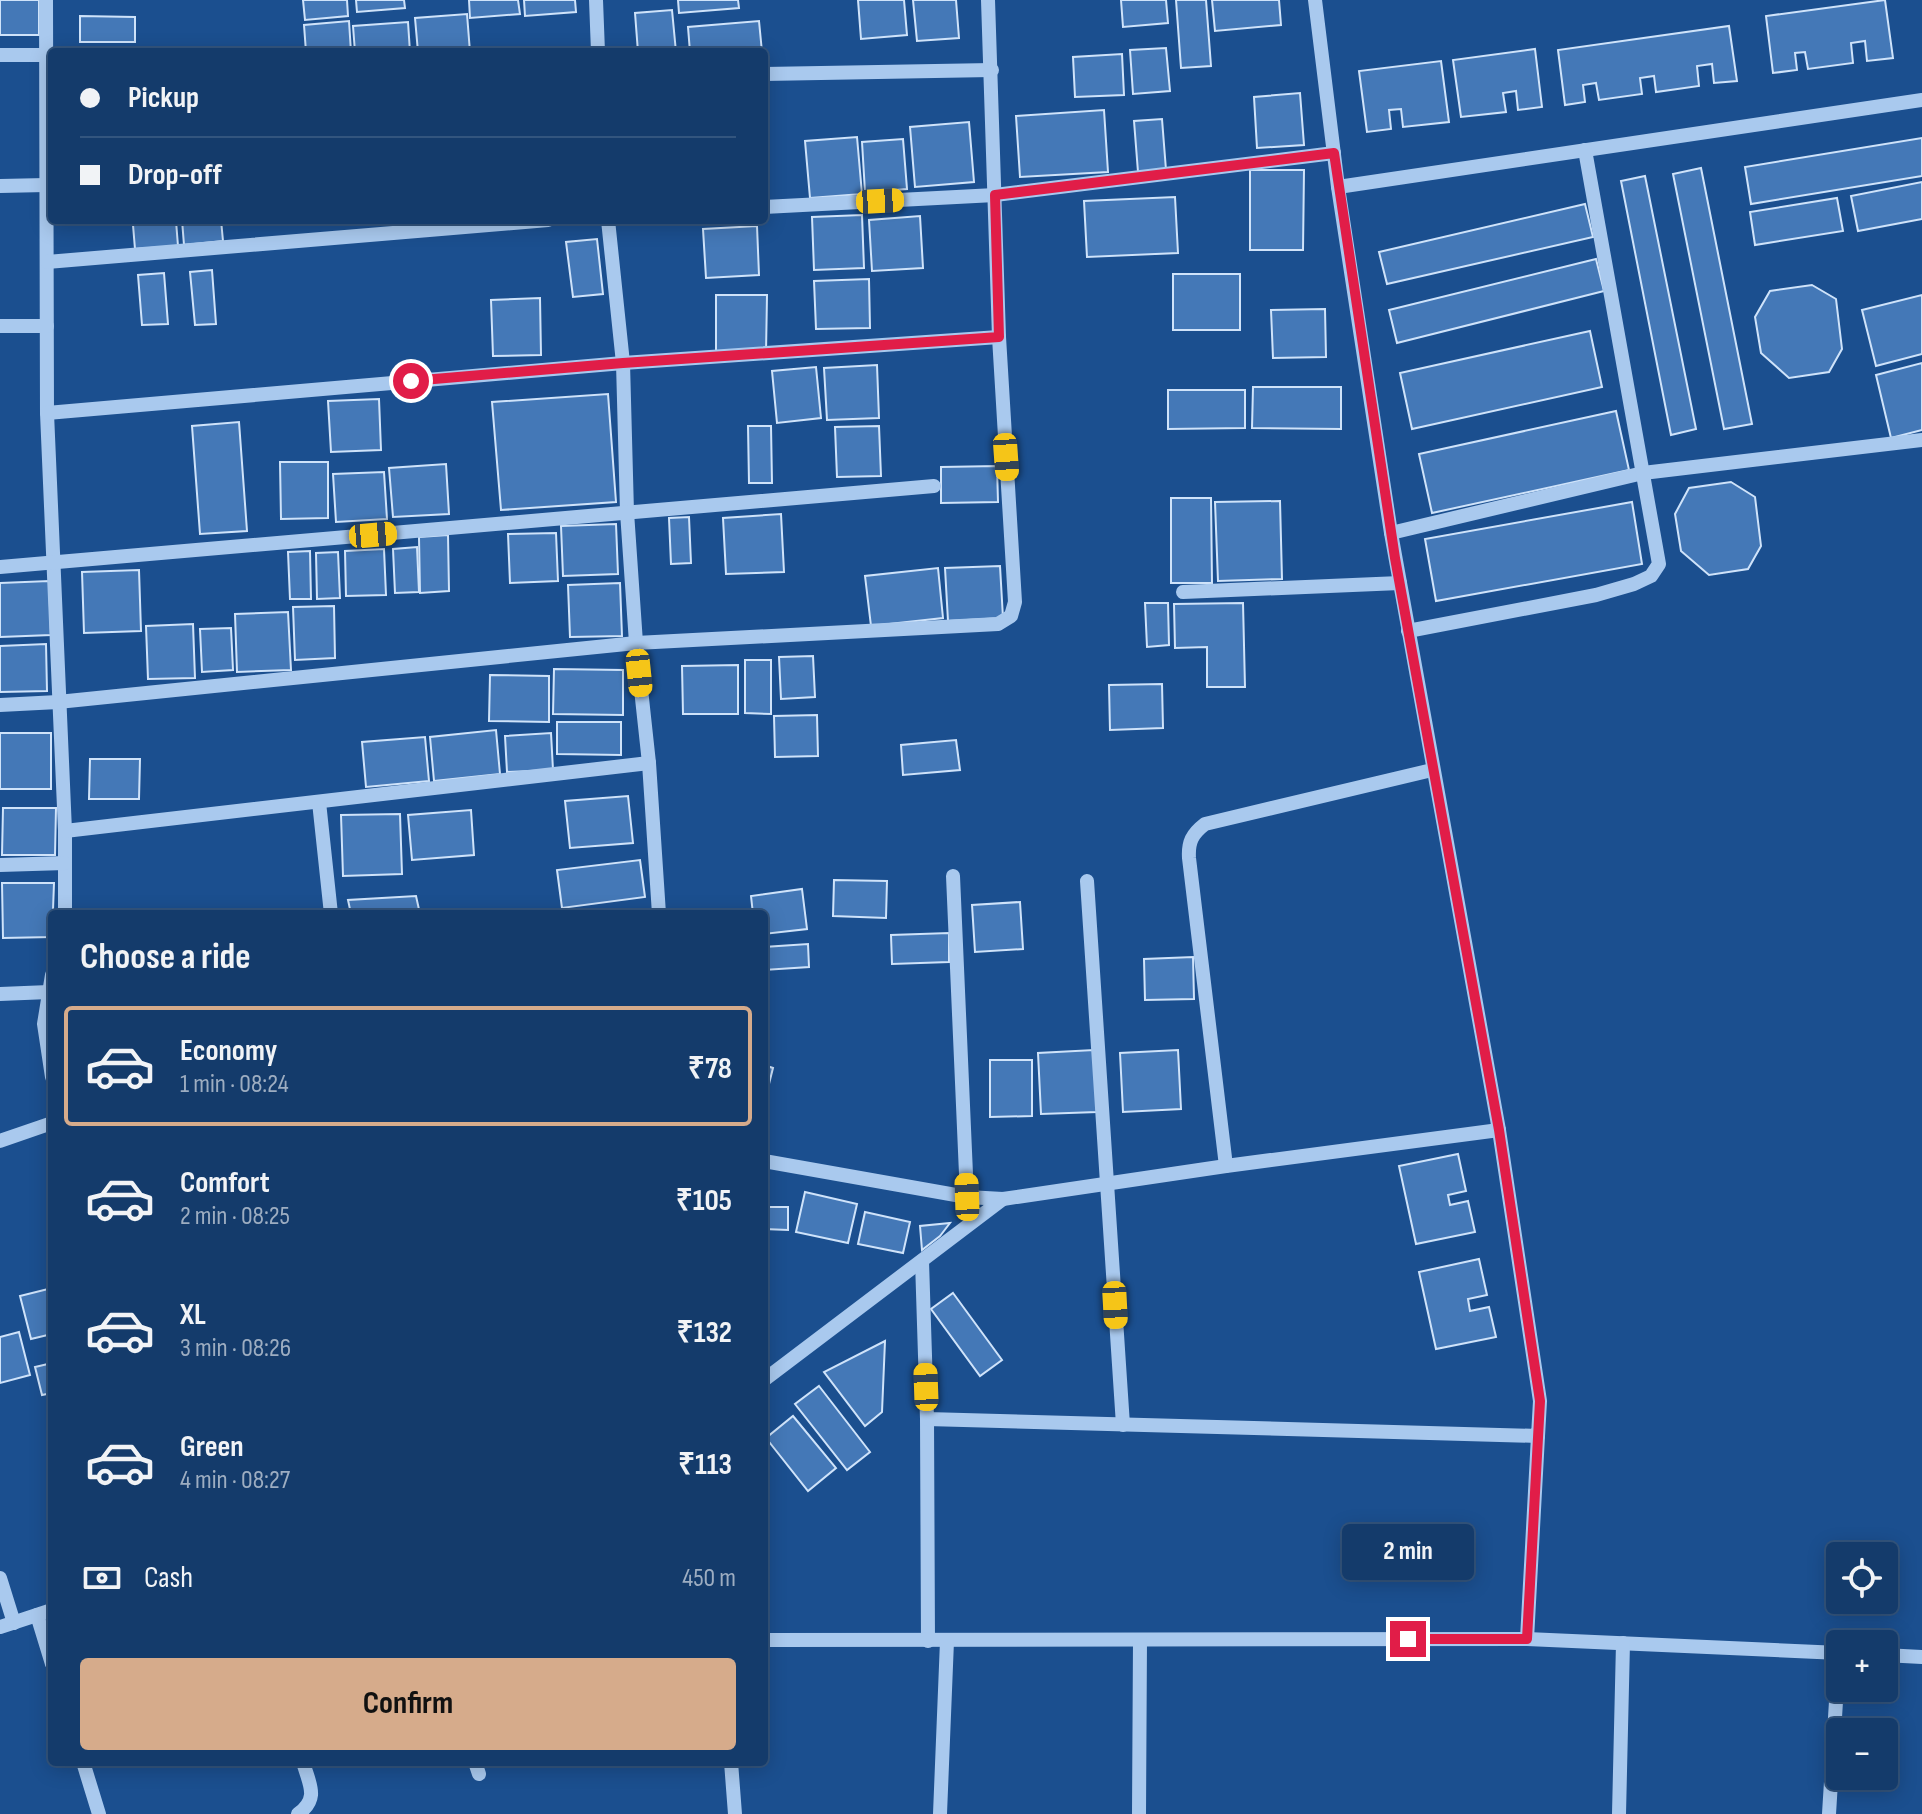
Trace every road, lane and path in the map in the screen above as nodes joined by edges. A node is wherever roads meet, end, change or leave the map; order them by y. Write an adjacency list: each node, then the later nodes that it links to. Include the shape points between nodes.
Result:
1 (46, 0): 7 (street)
2 (596, 0): 5 (street)
3 (988, 0): 8 (street)
4 (1315, 0): 14 (street)
5 (598, 48)
6 (0, 55): 7 (street)
7 (46, 55): 11 (street)
8 (992, 70): 9 (street); 18 (street)
9 (768, 74)
10 (1922, 100): 13 (street)
11 (48, 101)
12 (48, 144): 15 (street)
13 (1585, 150): 17 (street); 29 (street)
14 (1334, 153): 17 (street); 18 (street)
15 (46, 185): 16 (street); 22 (street)
16 (0, 186)
17 (1338, 187): 32 (street)
18 (995, 195): 19 (street); 25 (street)
19 (768, 207)
20 (500, 224): 22 (street)
21 (608, 224): 26 (street)
22 (47, 262): 24 (street)
23 (0, 326): 24 (street)
24 (47, 326): 27 (street)
25 (999, 337): 26 (street); 38 (street, via 1015,602 1011,616 998,624)
26 (623, 363): 27 (street); 31 (street)
27 (47, 413): 33 (street)
28 (1922, 440): 29 (street)
29 (1643, 473): 32 (street); 37 (street, via 1659,564 1651,576 1596,595)
30 (934, 486): 31 (street)
31 (627, 512): 33 (street); 38 (street)
32 (1391, 533): 35 (street)
33 (54, 564): 34 (street); 39 (street)
34 (0, 567)
35 (1400, 583): 36 (street); 37 (street)
36 (1183, 592)
37 (1408, 631): 42 (street)
38 (636, 643): 39 (street); 41 (street)
39 (58, 702): 40 (street); 44 (street)
40 (0, 705)
41 (649, 763): 43 (street); 51 (street)
42 (1432, 770): 57 (street); 60 (street, via 1205,824 1194,833 1189,858)
43 (319, 802): 44 (street); 50 (street)
44 (65, 831): 45 (street)
45 (65, 863): 46 (street); 49 (street)
46 (0, 865)
47 (953, 876): 62 (street)
48 (1087, 881): 61 (street)
49 (65, 910)
50 (331, 910)
51 (659, 910)
52 (48, 992): 53 (street)
53 (0, 994)
54 (48, 998): 55 (street)
55 (48, 1050)
56 (48, 1124): 58 (street)
57 (1499, 1130): 60 (street); 68 (street, via 1540,1401)
58 (0, 1141)
59 (768, 1162): 62 (street)
60 (1226, 1166): 61 (street)
61 (1108, 1184): 63 (street); 67 (street)
62 (967, 1197): 63 (street)
63 (1003, 1199): 64 (street)
64 (922, 1261): 65 (street); 66 (street)
65 (768, 1377)
66 (927, 1419): 67 (street); 76 (street)
67 (1123, 1425): 68 (street)
68 (1538, 1436): 73 (street)
69 (0, 1578): 72 (street)
70 (48, 1611): 71 (street)
71 (37, 1615): 72 (street); 79 (street)
72 (7, 1625)
73 (1527, 1639): 75 (street); 78 (street)
74 (768, 1640): 76 (street)
75 (1140, 1640): 77 (street); 91 (street)
76 (928, 1641): 77 (street)
77 (947, 1641): 90 (street)
78 (1623, 1643): 80 (street); 92 (street)
79 (48, 1651)
80 (1826, 1652)
81 (1898, 1656): 82 (street)
82 (1922, 1657)
83 (1836, 1702): 93 (street)
84 (84, 1766): 87 (street)
85 (304, 1766): 88 (street, via 312,1794 309,1806)
86 (731, 1766): 89 (street)
87 (99, 1814)
88 (298, 1814)
89 (735, 1814)
90 (940, 1814)
91 (1139, 1814)
92 (1619, 1814)
93 (1829, 1814)

